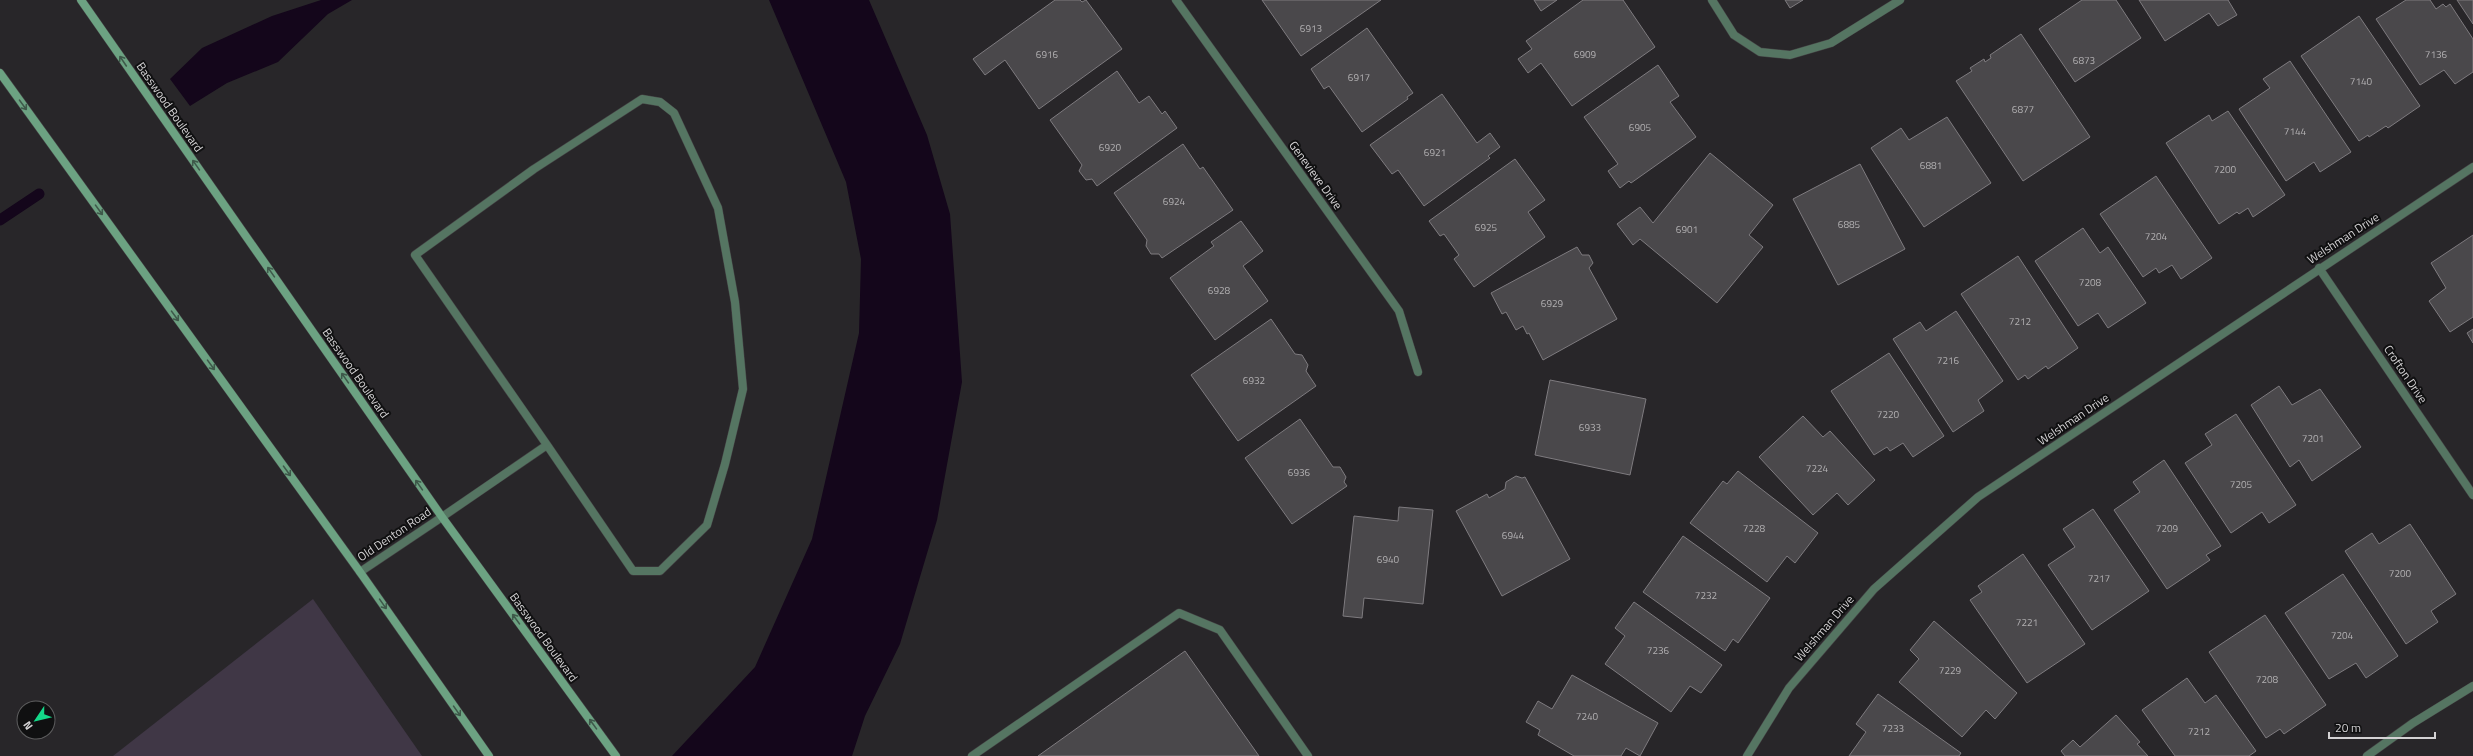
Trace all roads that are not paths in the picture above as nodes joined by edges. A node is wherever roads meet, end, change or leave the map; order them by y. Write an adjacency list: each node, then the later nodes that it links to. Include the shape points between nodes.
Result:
1 (81, 0): 11 (main road, Basswood Boulevard, one-way to 1)
2 (1176, 0): 8 (street, Genevieve Drive, via 1399,311)
3 (1712, 0): 4 (street, via 1734,35 1760,52 1790,55 1831,43)
4 (1900, 0)
5 (0, 73): 12 (main road, one-way to 12)
6 (2473, 167): 7 (street, Welshman Drive)
7 (2319, 268): 10 (street, Crofton Drive); 18 (street, Welshman Drive, via 1978,497 1874,589 1789,688)
8 (1418, 372)
9 (547, 445): 9 (street, via 414,255 534,169 642,99 660,102 674,113 718,208 735,302 743,389 707,525 660,571 633,571); 11 (street, Old Denton Road)
10 (2473, 494)
11 (442, 517): 12 (street, Old Denton Road); 15 (main road, Basswood Boulevard, one-way to 11)
12 (360, 572): 14 (main road, one-way to 14)
13 (2473, 686): 19 (street, via 2412,723)
14 (489, 756)
15 (616, 756)
16 (972, 756): 17 (street, via 1178,613 1220,630)
17 (1308, 756)
18 (1747, 756)
19 (2367, 756)

